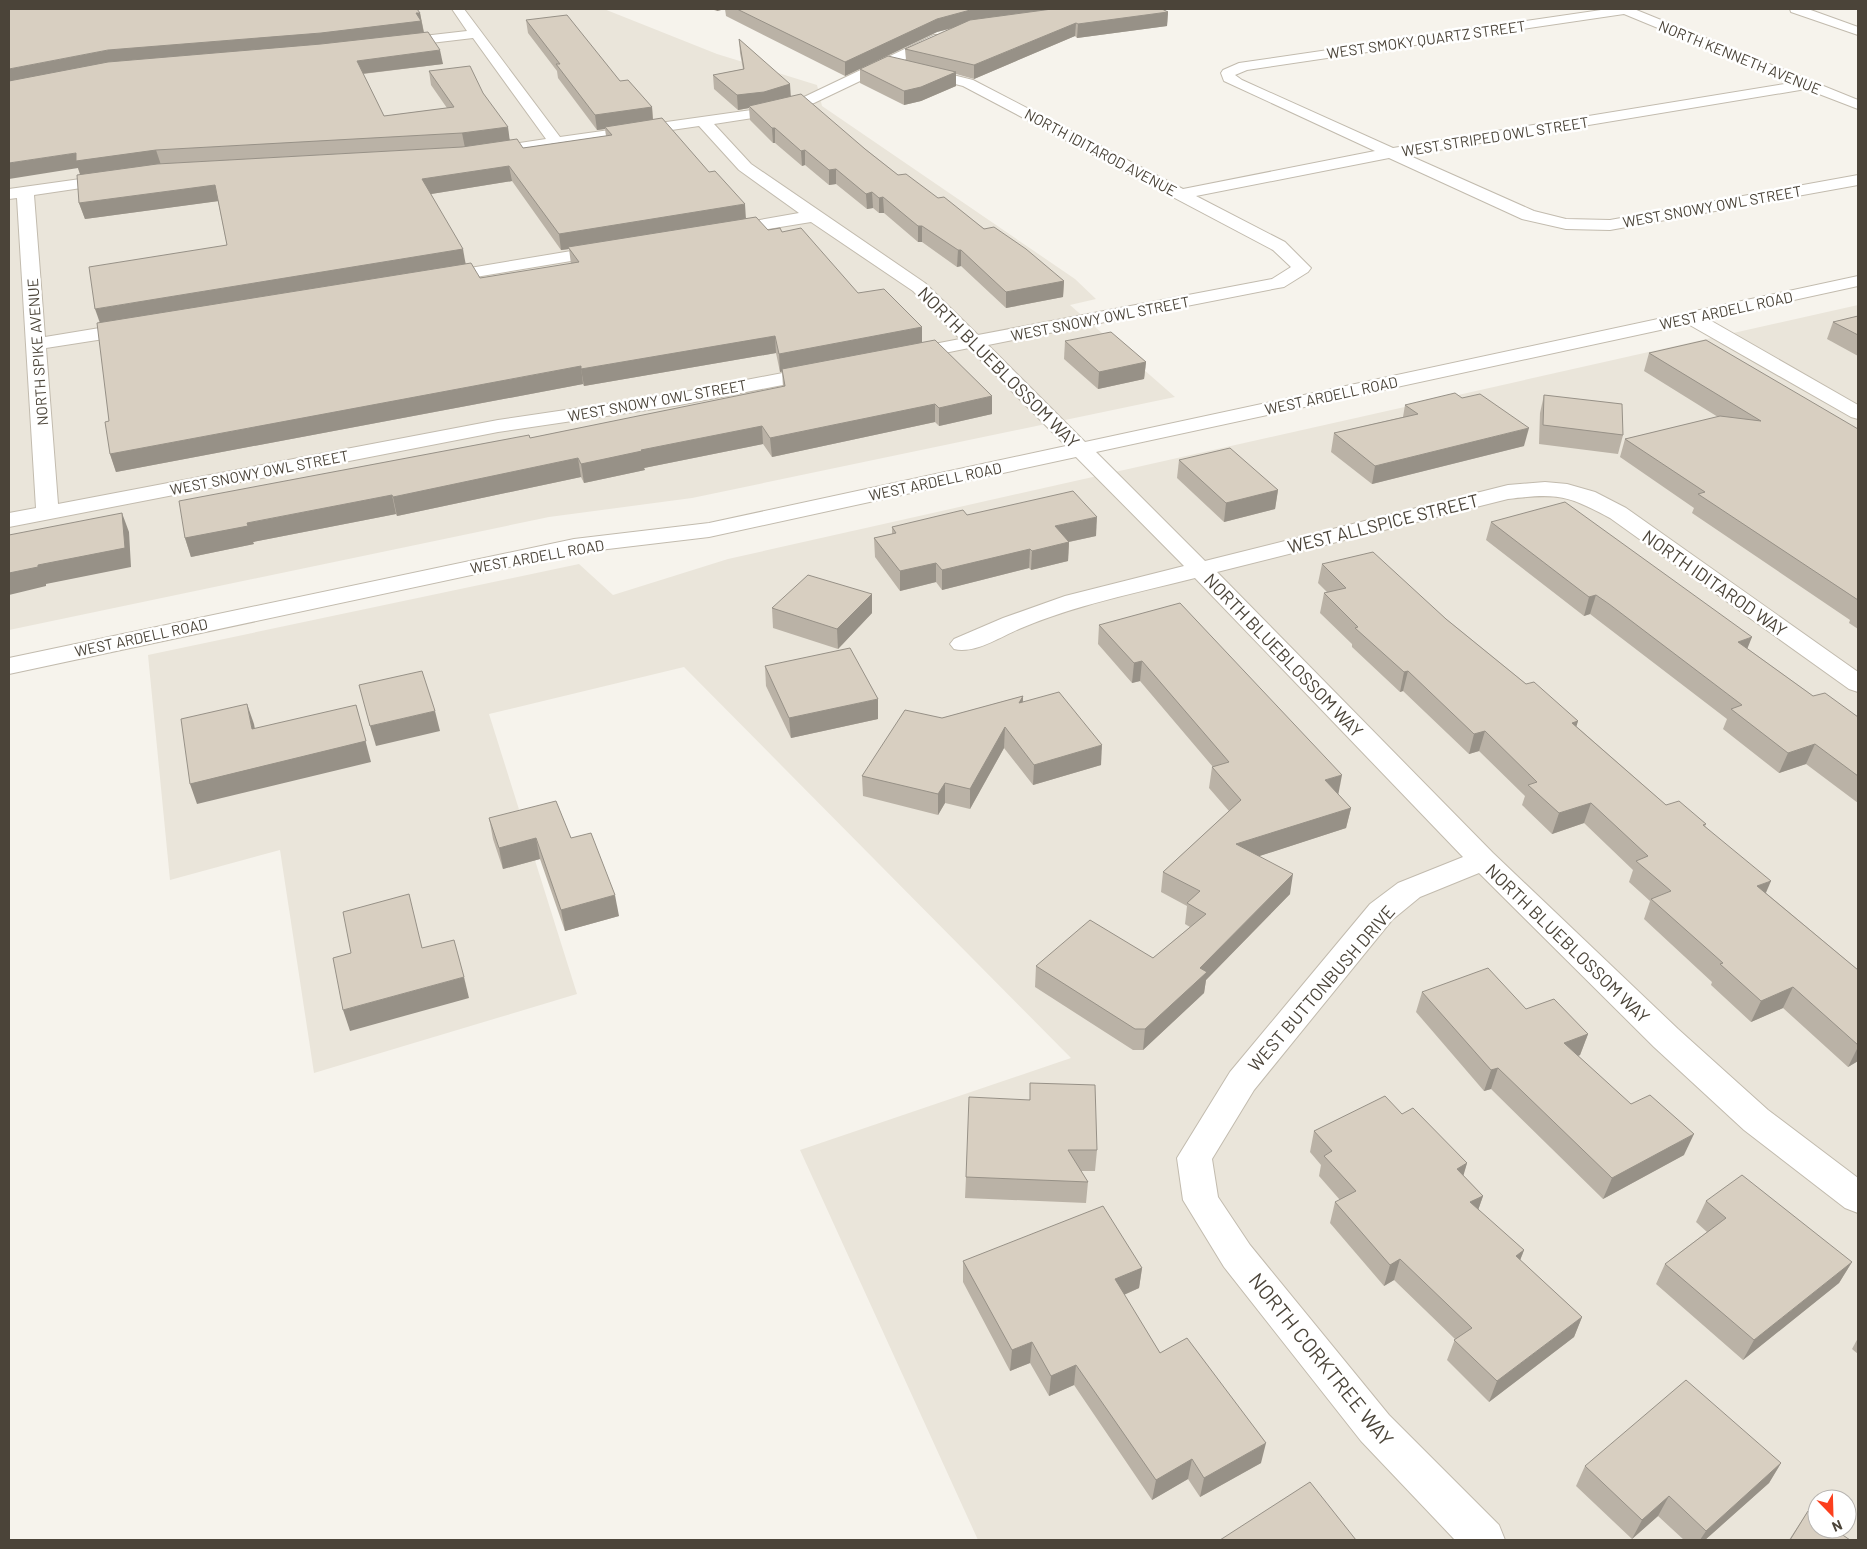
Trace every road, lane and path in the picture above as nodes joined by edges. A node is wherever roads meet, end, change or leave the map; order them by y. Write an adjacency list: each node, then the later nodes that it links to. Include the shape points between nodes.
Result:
1 (458, 9): 5 (street)
2 (1624, 9): 9 (street, WEST SMOKY QUARTZ STREET, via 1244,66); 10 (street, NORTH KENNETH AVENUE)
3 (1796, 9): 4 (street)
4 (1858, 32)
5 (474, 34): 7 (street); 13 (street)
6 (950, 34): 8 (street)
7 (381, 45)
8 (888, 64): 12 (street, via 809,100); 19 (street, NORTH IDITAROD AVENUE, via 968,83)
9 (1228, 73): 14 (street, WEST SNOWY OWL STREET, via 1229,78 1237,83)
10 (1809, 84): 11 (street, NORTH KENNETH AVENUE); 14 (street, WEST STRIPED OWL STREET)
11 (1858, 105)
12 (703, 121): 13 (street); 20 (street, NORTH BLUEBLOSSOM WAY, via 745,167)
13 (556, 142): 15 (street)
14 (1390, 153): 17 (street, WEST SNOWY OWL STREET, via 1528,215 1566,224 1610,225); 19 (street, WEST STRIPED OWL STREET)
15 (475, 154)
16 (132, 176): 18 (street)
17 (1858, 180)
18 (17, 193): 29 (street, NORTH SPIKE AVENUE)
19 (1182, 194): 23 (street, NORTH IDITAROD AVENUE, via 1279,246)
20 (814, 216): 21 (street); 28 (street, NORTH BLUEBLOSSOM WAY, via 919,287)
21 (710, 234)
22 (622, 248): 24 (street)
23 (1302, 268): 28 (street, WEST SNOWY OWL STREET, via 1278,283)
24 (427, 280)
25 (1858, 281): 26 (street, WEST ARDELL ROAD)
26 (1690, 318): 32 (street); 33 (street, WEST ARDELL ROAD)
27 (154, 325): 29 (street)
28 (974, 342): 30 (street, WEST SNOWY OWL STREET); 33 (street, NORTH BLUEBLOSSOM WAY)
29 (36, 344): 35 (street, NORTH SPIKE AVENUE)
30 (885, 359)
31 (837, 368): 35 (street, WEST SNOWY OWL STREET, via 674,400 498,426)
32 (1856, 409)
33 (1082, 449): 37 (street, NORTH BLUEBLOSSOM WAY); 39 (street, WEST ARDELL ROAD, via 709,530 574,546)
34 (1568, 491): 37 (street, WEST ALLSPICE STREET, via 1508,492); 40 (street, NORTH IDITAROD WAY, via 1618,513)
35 (48, 513): 36 (street, WEST SNOWY OWL STREET)
36 (9, 520)
37 (1200, 569): 38 (street, WEST ALLSPICE STREET, via 1074,601); 41 (street, NORTH BLUEBLOSSOM WAY)
38 (962, 644)
39 (9, 666)
40 (1858, 684)
41 (1483, 860): 42 (street, WEST BUTTONBUSH DRIVE, via 1409,890 1381,912 1242,1081); 43 (street, NORTH BLUEBLOSSOM WAY, via 1666,1038 1756,1120)
42 (1194, 1158): 44 (street, NORTH CORKTREE WAY, via 1201,1200 1237,1256 1375,1428)
43 (1858, 1198)
44 (1484, 1540)

